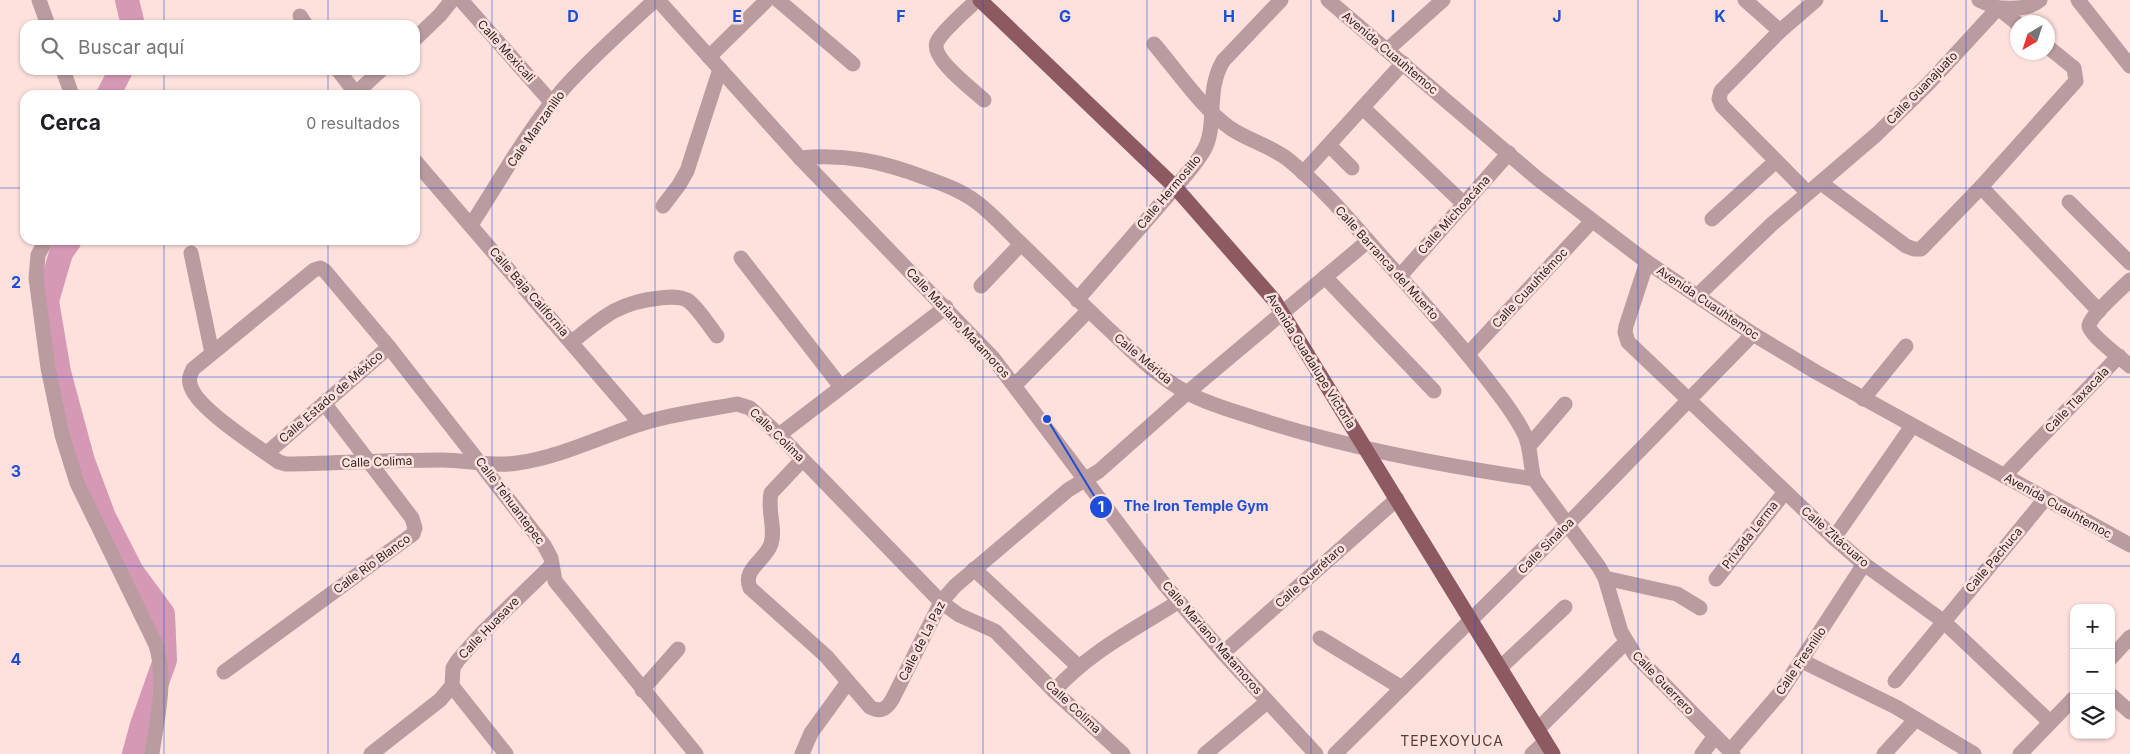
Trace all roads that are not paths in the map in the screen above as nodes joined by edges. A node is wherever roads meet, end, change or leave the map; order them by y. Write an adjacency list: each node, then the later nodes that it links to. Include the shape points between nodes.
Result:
1 (39, 0): 18 (street)
2 (452, 0): 20 (street)
3 (461, 0): 36 (street, Calle Mexicali)
4 (656, 0): 24 (street, Calle Mariano Matamoros); 36 (street, Cale Manzanillo, via 593,58)
5 (767, 0): 24 (street)
6 (778, 0): 26 (street)
7 (979, 0): 35 (street, via 941,36 936,47 945,64); 47 (main road, Avenida Guadalupe Victoria)
8 (1281, 0): 38 (street, Calle Hermosillo, via 1216,72)
9 (1328, 0): 22 (street, Avenida Cuauhtemoc)
10 (1443, 0): 22 (street)
11 (1745, 0): 19 (street)
12 (1816, 0): 19 (street)
13 (1979, 0): 16 (street)
14 (2040, 0): 16 (street, via 2024,8)
15 (2078, 0): 27 (street)
16 (1998, 8): 17 (street); 46 (street, Calle Guanajuato, via 1896,116)
17 (2010, 18)
18 (46, 20)
19 (1780, 31): 42 (street, via 1721,91 1719,99 1722,106)
20 (420, 34)
21 (1154, 44): 38 (street, Calle Barranca del Muerto)
22 (1387, 50): 25 (street, Avenida Cuauhtemoc)
23 (2055, 53): 48 (street, via 2074,68 2076,81)
24 (709, 57): 28 (street, Calle Mariano Matamoros)
25 (1403, 63): 37 (street); 40 (street, Avenida Cuauhtemoc)
26 (854, 64)
27 (2130, 66)
28 (720, 69): 41 (street, Calle Mariano Matamoros); 52 (street, via 687,171)
29 (65, 75): 32 (street)
30 (342, 75): 33 (street)
31 (375, 75): 34 (street)
32 (70, 90)
33 (352, 90)
34 (359, 90)
35 (984, 100)
36 (552, 103): 55 (street, Cale Manzanillo)
37 (1362, 108): 39 (street); 51 (street)
38 (1211, 111): 45 (street, Calle Barranca del Muerto, via 1242,136 1280,154); 47 (street, Calle Hermosillo, via 1205,149)
39 (1329, 145): 44 (street); 45 (street)
40 (1509, 154): 51 (street, Calle Michoacána); 54 (street, Avenida Cuauhtemoc)
41 (800, 158): 57 (street, Calle Mérida, via 822,155 871,160 951,187 977,202); 69 (street, Calle Mariano Matamoros)
42 (1776, 161): 49 (street); 53 (street)
43 (420, 167): 55 (street, Calle Baja California)
44 (1352, 168)
45 (1303, 173): 56 (street, Calle Barranca del Muerto)
46 (1821, 183): 48 (street, via 1914,249 1922,249); 49 (street, Calle Guanajuato)
47 (1175, 187): 68 (street, Calle Hermosillo); 72 (main road, Avenida Guadalupe Victoria)
48 (1981, 187): 71 (street)
49 (1808, 193): 67 (street, Calle Guanajuato)
50 (2069, 202): 62 (street)
51 (1464, 204): 63 (street, Calle Michoacána)
52 (663, 206)
53 (1712, 219)
54 (1592, 222): 61 (street, Avenida Cuauhtemoc); 79 (street, Calle Cuauhtémoc)
55 (471, 224): 75 (street, Calle Baja California)
56 (1368, 241): 63 (street, Calle Barranca del Muerto); 64 (street, Calle de La Paz)
57 (1021, 244): 66 (street); 68 (street, Calle Mérida)
58 (43, 245): 144 (street, via 38,255 36,278 48,368 68,460 156,645 160,660 161,688)
59 (191, 253): 78 (street)
60 (740, 258): 82 (street)
61 (1647, 262): 67 (street, Avenida Cuauhtemoc); 86 (street, Calle Zitácuaro, via 1626,326 1628,342)
62 (2130, 263)
63 (1400, 276): 79 (street, Calle Barranca del Muerto)
64 (1325, 277): 72 (street, Calle de La Paz); 83 (street)
65 (2130, 280): 71 (street, Calle Tlaxacala)
66 (981, 286)
67 (1697, 296): 73 (street, Avenida Cuauhtemoc)
68 (1078, 300): 70 (street, Calle Mérida)
69 (946, 307): 81 (street, Calle Mariano Matamoros); 82 (street)
70 (1088, 311): 81 (street); 84 (street, Calle Mérida, via 1141,359)
71 (2099, 311): 80 (street, Calle Tlaxacala, via 2089,322 2091,331)
72 (1283, 312): 84 (street, Calle de La Paz); 93 (main road, Avenida Guadalupe Victoria)
73 (1754, 334): 85 (street, Avenida Cuauhtemoc); 86 (street, Calle Sinaloa)
74 (717, 336): 75 (street, via 687,300 671,296 625,305)
75 (572, 342): 89 (street, Calle Baja California)
76 (389, 346): 78 (street, Calle Estado de México, via 320,268); 87 (street, Calle Estado de México); 97 (street, Calle Tehuantepec)
77 (1906, 346): 85 (street)
78 (212, 353): 94 (street, Calle Estado de México, via 193,369 189,381 191,390 220,419)
79 (1468, 354): 92 (street, Calle Barranca del Muerto, via 1508,406)
80 (2124, 361): 98 (street, Calle Tlaxacala)
81 (1015, 385): 100 (street, Calle Mariano Matamoros)
82 (841, 387): 91 (street)
83 (1434, 391)
84 (1187, 393): 93 (street, Calle Mérida, via 1286,428); 100 (street, Calle de La Paz)
85 (1863, 398): 90 (street, Avenida Cuauhtemoc)
86 (1689, 400): 101 (street, Calle Zitácuaro); 104 (street, Calle Sinaloa)
87 (324, 403): 94 (street, Calle Estado de México); 96 (street, Calle Rio Blanco)
88 (1565, 404): 92 (street)
89 (641, 424): 91 (street, Calle Colima, via 737,404 750,408); 97 (street, Calle Colima, via 544,457 517,463)
90 (1912, 426): 98 (street, Avenida Cuauhtemoc); 105 (street)
91 (779, 435): 95 (street, Calle Colima)
92 (1529, 446): 99 (street, Calle Barranca del Muerto)
93 (1365, 448): 99 (street, Calle Mérida, via 1459,468); 102 (main road, Avenida Guadalupe Victoria)
94 (267, 453): 96 (street, Calle Colima, via 286,464)
95 (802, 460): 112 (street, Calle Colima); 129 (street, Calle de La Paz, via 771,493 771,543 748,575 747,582 826,656)
96 (371, 462): 97 (street, Calle Colima, via 447,460); 127 (street, Calle Rio Blanco, via 415,523 413,534)
97 (481, 463): 108 (street, Calle Tehuantepec, via 544,545)
98 (2004, 476): 103 (street, Avenida Cuauhtemoc)
99 (1534, 479): 104 (street, Calle Barranca del Muerto)
100 (1086, 480): 109 (street, Calle de La Paz, via 1068,490); 113 (street, Calle Mariano Matamoros)
101 (1784, 492): 105 (street, Calle Zitácuaro); 111 (street, Privada Lerma)
102 (1397, 499): 116 (main road, Avenida Guadalupe Victoria); 122 (street, Calle Querétaro)
103 (2045, 499): 106 (street, Avenida Cuauhtemoc); 117 (street, Calle Pachuca)
104 (1568, 524): 110 (street, Calle Guerrero); 116 (street, Calle Sinaloa)
105 (1834, 538): 107 (street, Calle Zitácuaro)
106 (2130, 545)
107 (1864, 564): 117 (street, Calle Zitácuaro); 124 (street, Calle Fresnillo)
108 (551, 566): 130 (street, Calle Huasave, via 458,660 453,668); 132 (street, Calle Tehuantepec, via 555,581)
109 (974, 569): 112 (street, Calle de La Paz); 125 (street)
110 (1605, 578): 115 (street, via 1677,594); 120 (street, Calle Guerrero)
111 (1716, 578)
112 (941, 602): 129 (street, Calle de La Paz, via 888,706 883,710 870,707); 133 (street, Calle Colima, via 959,615 995,631)
113 (1178, 602): 122 (street, Calle Mariano Matamoros); 125 (street)
114 (1565, 607): 126 (street)
115 (1700, 608)
116 (1472, 620): 126 (main road, Avenida Guadalupe Victoria); 131 (street, Calle Sinaloa)
117 (1943, 621): 128 (street, Calle Pachuca); 139 (street, Calle Zitácuaro)
118 (2130, 637): 123 (street)
119 (1320, 638): 131 (street)
120 (1626, 642): 140 (street, Calle Guerrero, via 1643,664); 141 (street)
121 (678, 649): 132 (street)
122 (1223, 653): 135 (street, Calle Mariano Matamoros)
123 (2120, 656)
124 (1802, 661): 138 (street); 143 (street, Calle Fresnillo)
125 (1078, 666): 133 (street)
126 (1501, 667): 141 (main road, Avenida Guadalupe Victoria)
127 (224, 672)
128 (1895, 681)
129 (848, 682): 147 (street, via 811,733)
130 (452, 686): 145 (street, via 440,700); 146 (street)
131 (1402, 688): 151 (street, Calle Sinaloa)
132 (642, 690): 142 (street, Calle Tehuantepec)
133 (1054, 691): 148 (street, Calle Colima)
134 (2115, 699): 137 (street)
135 (1267, 702): 149 (street); 150 (street, Calle Mariano Matamoros)
136 (2070, 702): 139 (street)
137 (2130, 712)
138 (1916, 719): 154 (street); 155 (street)
139 (2050, 722): 156 (street)
140 (1715, 736): 143 (street, Calle Guerrero); 153 (street)
141 (1545, 742): 152 (street)
142 (689, 752)
143 (1732, 752)
144 (152, 754)
145 (371, 754)
146 (506, 754)
147 (802, 754)
148 (1123, 754)
149 (1205, 754)
150 (1316, 754)
151 (1334, 754)
152 (1532, 754)
153 (1702, 754)
154 (1884, 754)
155 (1974, 754)
156 (2020, 754)

